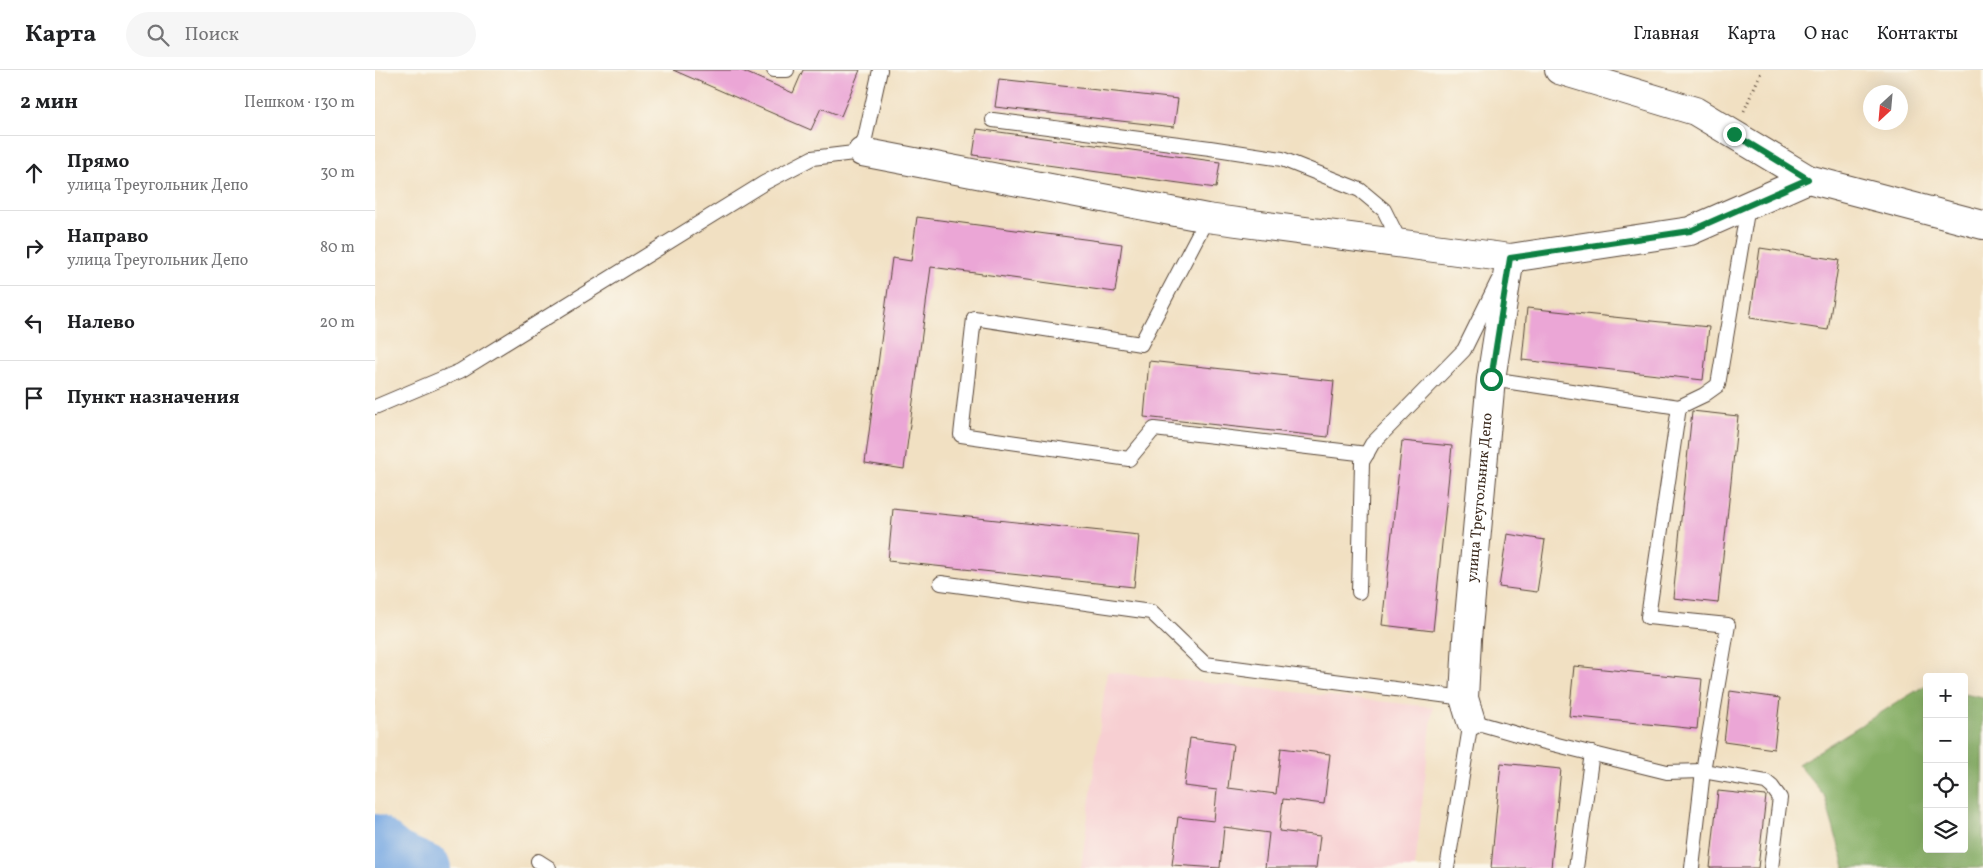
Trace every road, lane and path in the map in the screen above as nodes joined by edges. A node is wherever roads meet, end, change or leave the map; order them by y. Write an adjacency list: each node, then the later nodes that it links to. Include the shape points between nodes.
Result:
1 (774, 70): 2 (lane)
2 (787, 70)
3 (880, 70): 8 (lane)
4 (1559, 70): 7 (street, via 1695,111)
5 (1762, 70): 7 (path)
6 (993, 120): 13 (lane, via 1281,159 1360,190 1384,210)
7 (1734, 134): 9 (street)
8 (862, 152): 11 (street); 16 (lane, via 812,158 764,183 460,371)
9 (1808, 179): 10 (street); 12 (street)
10 (1748, 206): 14 (street, via 1690,231); 17 (lane, via 1718,385 1704,396)
11 (1207, 218): 13 (street); 18 (lane, via 1141,344 974,318 961,435 1129,459 1154,429)
12 (1983, 225)
13 (1401, 244): 14 (street)
14 (1510, 258): 15 (street, улица Треугольник Депо); 18 (lane, via 1464,350 1372,444)
15 (1491, 379): 17 (lane); 21 (street, улица Треугольник Депо, via 1467,639)
16 (375, 407)
17 (1679, 407): 23 (lane, via 1648,617 1728,625)
18 (1367, 454): 20 (lane, via 1362,462)
19 (941, 583): 21 (lane, via 1151,612 1205,664)
20 (1359, 592)
21 (1468, 710): 22 (lane); 24 (lane)
22 (1592, 754): 23 (lane, via 1667,772); 25 (lane)
23 (1703, 771): 26 (lane); 27 (lane, via 1772,786 1780,798)
24 (1447, 868)
25 (1576, 868)
26 (1692, 868)
27 (1771, 868)

